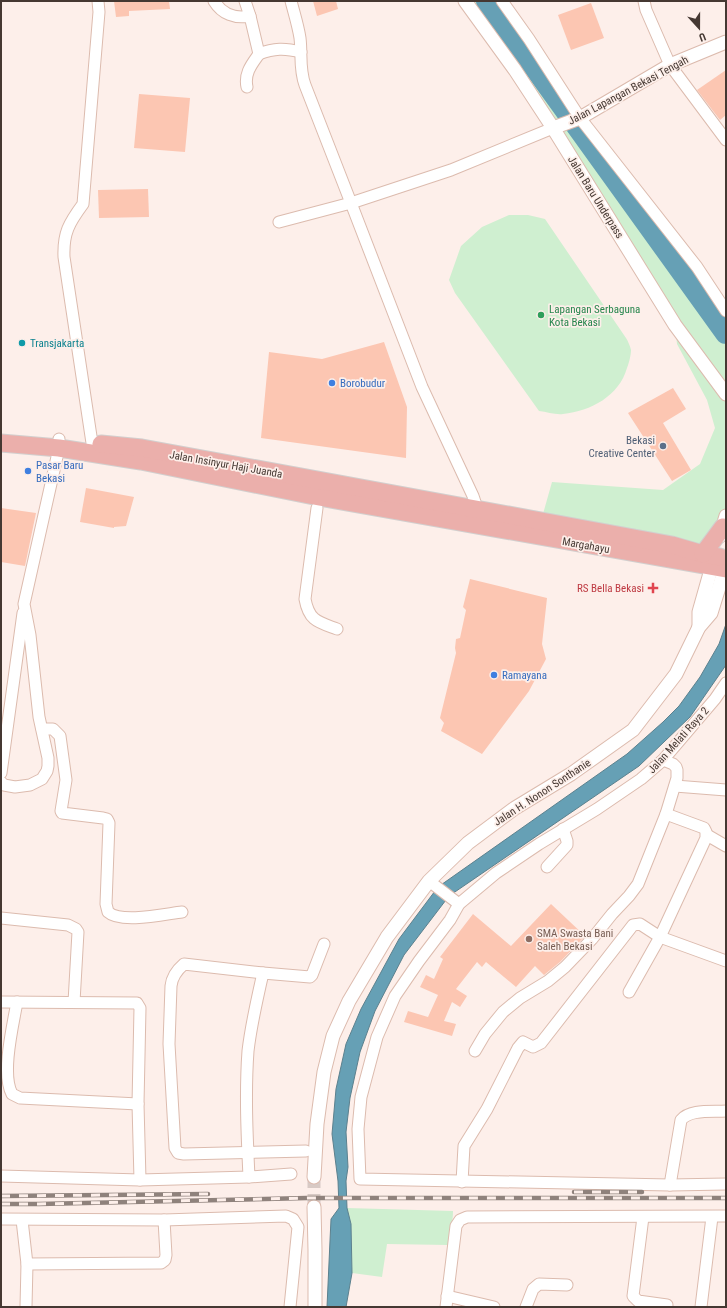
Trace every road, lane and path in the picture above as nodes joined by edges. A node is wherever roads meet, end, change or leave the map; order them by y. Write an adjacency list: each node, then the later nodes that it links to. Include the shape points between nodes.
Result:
1 (98, 1): 22 (street, via 83,204 66,232 63,246)
2 (214, 1): 8 (street, via 227,15 242,18)
3 (245, 1): 8 (street)
4 (291, 1): 10 (street)
5 (465, 1): 15 (street, Jalan Baru Underpass)
6 (502, 1): 14 (street)
7 (644, 1): 12 (street)
8 (250, 16): 11 (street)
9 (726, 42): 12 (street, Jalan Lapangan Bekasi Tengah)
10 (301, 52): 11 (street, via 277,48); 17 (street, via 302,78)
11 (259, 54): 13 (street, via 247,72)
12 (670, 65): 14 (street, Jalan Lapangan Bekasi Tengah); 16 (street)
13 (247, 87)
14 (580, 118): 15 (street, Jalan Lapangan Bekasi Tengah); 19 (street, via 697,267)
15 (553, 128): 17 (street, via 450,170); 20 (street, Jalan Baru Underpass, via 674,325)
16 (726, 140)
17 (352, 203): 18 (street); 27 (street, via 422,387 473,496 475,502)
18 (279, 222)
19 (726, 311)
20 (726, 394)
21 (1, 436): 24 (main road, Jalan Insinyur Haji Juanda)
22 (92, 442): 24 (main road, Jalan Insinyur Haji Juanda); 25 (main road, Jalan Insinyur Haji Juanda)
23 (1, 443): 24 (main road, Jalan Insinyur Haji Juanda)
24 (59, 443): 25 (main road, Jalan Insinyur Haji Juanda); 30 (street)
25 (141, 455): 27 (main road, Jalan Insinyur Haji Juanda)
26 (317, 508): 31 (street, via 305,599 314,620)
27 (471, 516): 29 (main road, Jalan Insinyur Haji Juanda, via 672,545)
28 (724, 521): 29 (main road)
29 (717, 568): 44 (street, Jalan H. Nonon Sonthanie, via 699,612 699,627 676,674 633,730 571,774 515,808 468,843)
30 (24, 604): 33 (street); 35 (street)
31 (337, 629)
32 (726, 683): 34 (street, Jalan Melati Raya 2)
33 (42, 729): 36 (street, via 48,758 45,775 37,782 22,787 4,785); 46 (street, via 53,729 60,736 66,780 62,813 103,818 109,823 106,904 108,912 115,916 137,917)
34 (663, 760): 37 (street, via 673,764 677,770); 40 (street, Jalan Melati Raya 2, via 641,779)
35 (1, 773)
36 (1, 782)
37 (675, 786): 38 (street); 39 (street)
38 (726, 790)
39 (666, 814): 41 (street, via 704,828); 56 (street, via 643,873 629,896 565,966 503,1012)
40 (563, 829): 43 (street, via 567,845); 45 (street, Jalan Melati Raya 2, via 496,874)
41 (707, 835): 42 (street); 48 (street)
42 (726, 846)
43 (547, 867)
44 (429, 881): 45 (street); 65 (street, Jalan H. Nonon Sonthanie, via 387,937 349,1001 333,1036 324,1072 317,1124)
45 (459, 904): 67 (street, via 395,996 380,1031 361,1097 358,1152 360,1179)
46 (182, 912)
47 (1, 918): 55 (street, via 76,928 78,932)
48 (660, 937): 50 (street); 52 (street); 67 (street, via 643,925 633,925 541,1043 533,1047 524,1042 518,1048 487,1109 464,1146)
49 (324, 944): 51 (street, via 310,977)
50 (726, 961)
51 (263, 973): 61 (street, via 254,1010 248,1057); 61 (street, via 184,964 172,980 169,1044 175,1149 178,1153 184,1154)
52 (629, 992)
53 (1, 1002): 54 (street)
54 (17, 1002): 55 (street); 57 (street)
55 (74, 1002): 58 (street, via 137,1003 140,1006)
56 (475, 1051)
57 (5, 1055): 58 (street, via 8,1082 12,1094 16,1097)
58 (138, 1104): 66 (street)
59 (726, 1111): 69 (street, via 692,1114 681,1120)
60 (306, 1151): 61 (street)
61 (248, 1152): 64 (street)
62 (291, 1174): 64 (street)
63 (1, 1176): 66 (street)
64 (249, 1177): 66 (street)
65 (314, 1177)
66 (140, 1180)
67 (462, 1182): 69 (street)
68 (726, 1184): 69 (street)
69 (670, 1185)
70 (314, 1207): 83 (street)
71 (726, 1216): 73 (street)
72 (643, 1217): 73 (street); 79 (street, via 462,1218 456,1226); 80 (street, via 633,1296 638,1301)
73 (712, 1217): 86 (street)
74 (1, 1219): 75 (street)
75 (22, 1220): 76 (street); 77 (street)
76 (164, 1220): 77 (street, via 166,1255 161,1263); 82 (street, via 286,1216 293,1219 298,1227)
77 (27, 1264): 81 (street)
78 (567, 1285): 85 (street, via 539,1284 533,1289)
79 (446, 1301): 84 (street)
80 (667, 1305)
81 (26, 1307)
82 (290, 1307)
83 (315, 1307)
84 (494, 1307)
85 (526, 1307)
86 (701, 1307)

